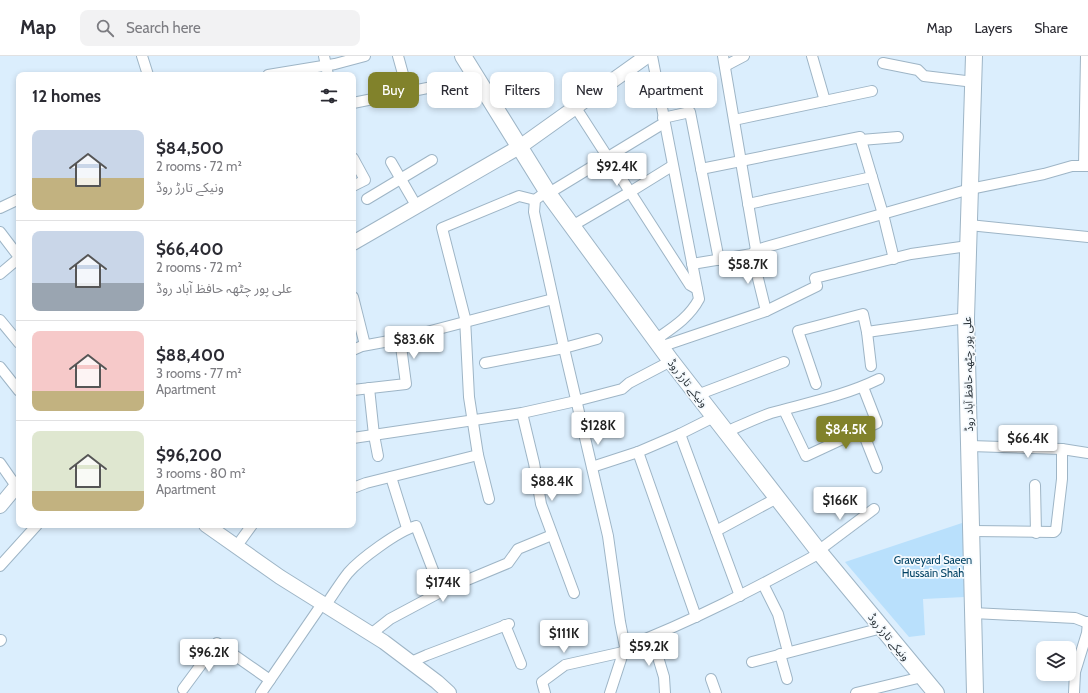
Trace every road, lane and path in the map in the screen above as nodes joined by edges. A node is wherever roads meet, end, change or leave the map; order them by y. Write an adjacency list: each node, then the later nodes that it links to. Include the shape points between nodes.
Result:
1 (142, 56): 15 (street)
2 (366, 56): 13 (street)
3 (398, 56): 17 (street)
4 (463, 56): 18 (main road, ونیکے تارڑ روڈ)
5 (648, 56): 19 (main road)
6 (652, 56): 27 (street)
7 (723, 56): 14 (street)
8 (744, 56): 14 (street)
9 (812, 56): 24 (street)
10 (974, 56): 20 (main road, علی پور چٹھہ حافظ آباد روڈ)
11 (1086, 56): 38 (street)
12 (883, 63): 20 (street, via 918,70 924,76)
13 (326, 66): 16 (street)
14 (726, 66): 28 (street)
15 (147, 72)
16 (287, 72)
17 (402, 72)
18 (473, 72)
19 (617, 78)
20 (974, 82): 43 (main road, علی پور چٹھہ حافظ آباد روڈ)
21 (482, 85): 31 (main road, ونیکے تارڑ روڈ)
22 (872, 91): 24 (street)
23 (368, 100): 25 (street)
24 (825, 101): 28 (street)
25 (356, 102)
26 (576, 108): 31 (main road); 32 (street)
27 (663, 120): 32 (street); 37 (street); 39 (street, via 690,112)
28 (734, 120): 34 (street)
29 (898, 137): 30 (street)
30 (861, 140): 34 (street, via 860,137); 40 (street)
31 (521, 146): 45 (main road, ونیکے تارڑ روڈ); 49 (main road)
32 (607, 157): 44 (street); 45 (street)
33 (432, 160): 41 (street)
34 (741, 161): 39 (street); 48 (street)
35 (391, 162): 41 (street)
36 (356, 164): 42 (street, via 365,180)
37 (672, 166): 44 (street); 63 (street)
38 (1086, 166): 43 (street, via 1072,166)
39 (701, 168): 61 (street)
40 (872, 177): 48 (street); 51 (street)
41 (401, 179): 46 (street); 49 (street)
42 (356, 184)
43 (970, 189): 51 (street); 52 (main road, علی پور چٹھہ حافظ آباد روڈ)
44 (630, 192): 53 (street); 65 (street, via 690,285)
45 (543, 195): 53 (main road, ونیکے تارڑ روڈ); 66 (street, via 534,212); 71 (street, via 519,196 442,228)
46 (367, 199)
47 (16, 200): 50 (street)
48 (748, 204): 58 (street)
49 (417, 207): 56 (main road)
50 (0, 208)
51 (883, 214): 58 (street); 60 (street)
52 (969, 225): 55 (street); 57 (main road, علی پور چٹھہ حافظ آباد روڈ)
53 (572, 226): 76 (main road, ونیکے تارڑ روڈ)
54 (0, 232): 59 (street)
55 (1088, 237)
56 (356, 241)
57 (968, 246): 60 (street); 69 (main road, علی پور چٹھہ حافظ آباد روڈ)
58 (754, 252): 61 (street); 68 (street)
59 (16, 254)
60 (894, 259): 68 (street, via 815,278 817,286)
61 (719, 260): 63 (street)
62 (16, 261): 64 (street)
63 (692, 264): 65 (street)
64 (0, 274)
65 (697, 288): 76 (street, via 699,299 694,307)
66 (553, 299): 71 (street); 78 (street)
67 (356, 310): 77 (street)
68 (766, 311): 76 (street)
69 (966, 318): 72 (street); 102 (main road, علی پور چٹھہ حافظ آباد روڈ)
70 (0, 320): 73 (street)
71 (465, 322): 74 (street); 96 (street)
72 (867, 332): 83 (street); 86 (street, via 863,314 798,331)
73 (16, 339)
74 (400, 339): 77 (street); 89 (street, via 406,384)
75 (597, 339): 78 (street)
76 (658, 344): 80 (main road, ونیکے تارڑ روڈ)
77 (365, 345): 79 (street)
78 (564, 348): 82 (street); 92 (street)
79 (356, 349)
80 (670, 361): 91 (main road, ونیکے تارڑ روڈ); 92 (street, via 622,389)
81 (784, 362): 91 (street)
82 (485, 363)
83 (871, 366)
84 (0, 367): 87 (street)
85 (879, 380): 88 (street)
86 (816, 384)
87 (16, 387)
88 (863, 387): 93 (street); 97 (street, via 877,423)
89 (369, 388): 90 (street); 100 (street)
90 (356, 390)
91 (697, 395): 95 (main road, ونیکے تارڑ روڈ)
92 (576, 401): 94 (street); 109 (street)
93 (784, 410): 97 (street, via 806,456); 98 (street)
94 (522, 413): 96 (street); 127 (street, via 541,504)
95 (714, 418): 98 (main road, ونیکے تارڑ روڈ); 99 (street)
96 (472, 421): 100 (street); 106 (street)
97 (862, 430): 110 (street)
98 (726, 432): 116 (main road, ونیکے تارڑ روڈ)
99 (680, 434): 104 (street); 124 (street)
100 (374, 435): 101 (street); 107 (street)
101 (356, 438)
102 (970, 446): 103 (street); 125 (main road, علی پور چٹھہ حافظ آباد روڈ)
103 (1062, 449): 105 (street); 126 (street, via 1062,479 1056,530 1052,533)
104 (638, 452): 109 (street); 137 (street)
105 (1088, 453)
106 (478, 455): 111 (street); 117 (street)
107 (378, 456)
108 (0, 463): 112 (street)
109 (592, 467): 143 (street, via 608,536)
110 (877, 468)
111 (391, 477): 115 (street); 123 (street)
112 (16, 483)
113 (1035, 485): 126 (street)
114 (16, 487): 118 (main road)
115 (356, 487)
116 (777, 498): 124 (street); 129 (main road, ونیکے تارڑ روڈ)
117 (489, 499)
118 (0, 506)
119 (874, 509): 129 (street)
120 (34, 528): 130 (street)
121 (210, 528): 128 (main road)
122 (250, 528): 128 (street)
123 (407, 528): 132 (street, via 416,526); 135 (street, via 349,572)
124 (716, 531): 134 (street)
125 (972, 531): 126 (street); 136 (main road, علی پور چٹھہ حافظ آباد روڈ)
126 (1036, 533)
127 (552, 535): 132 (street, via 518,549 508,563); 133 (street)
128 (236, 547): 135 (main road)
129 (819, 552): 131 (street); 139 (main road, ونیکے تارڑ روڈ)
130 (0, 566)
131 (763, 584): 134 (street); 144 (street, via 778,614)
132 (441, 592): 140 (street, via 390,619)
133 (574, 593)
134 (740, 596): 137 (street)
135 (323, 605): 140 (main road); 151 (street)
136 (973, 613): 138 (street, via 1075,618); 162 (main road, علی پور چٹھہ حافظ آباد روڈ)
137 (696, 617): 141 (street)
138 (1088, 623): 142 (street)
139 (882, 628): 144 (street); 148 (main road, ونیکے تارڑ روڈ)
140 (372, 634): 145 (main road)
141 (652, 637): 143 (street); 158 (street, via 664,677)
142 (1086, 647): 163 (street, via 1074,672)
143 (624, 649): 156 (street, via 565,665 542,682); 157 (street)
144 (784, 653): 146 (street); 150 (street)
145 (411, 662): 147 (street, via 507,624); 155 (main road)
146 (752, 662)
147 (521, 664)
148 (922, 677): 152 (street); 161 (main road, ونیکے تارڑ روڈ)
149 (711, 679): 159 (street)
150 (787, 679)
151 (270, 680): 153 (street, via 217,643); 154 (street)
152 (896, 688): 160 (street)
153 (183, 689)
154 (261, 693)
155 (449, 693)
156 (545, 693)
157 (610, 693)
158 (665, 693)
159 (716, 693)
160 (856, 693)
161 (936, 693)
162 (975, 693)
163 (1074, 693)

